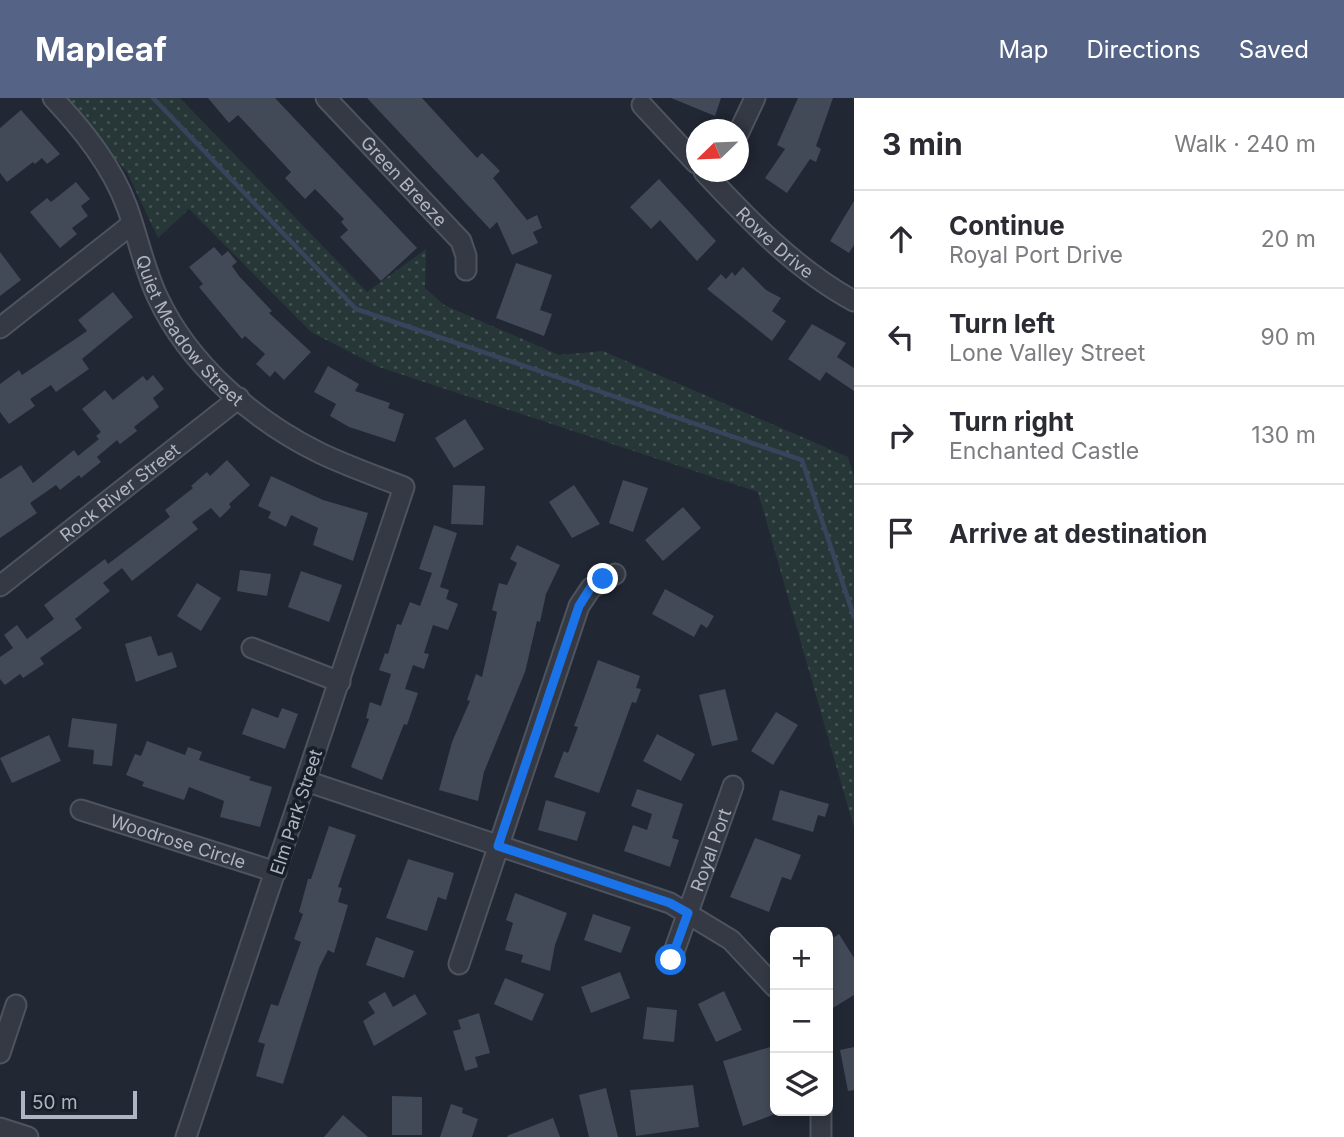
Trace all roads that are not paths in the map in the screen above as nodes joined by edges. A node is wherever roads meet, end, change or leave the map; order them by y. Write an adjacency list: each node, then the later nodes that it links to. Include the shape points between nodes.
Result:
1 (53, 98): 8 (street, Quiet Meadow Street, via 106,166)
2 (327, 98): 9 (street, Green Breeze, via 461,241)
3 (755, 98): 5 (street)
4 (642, 105): 6 (street)
5 (745, 119)
6 (686, 152)
7 (714, 182): 10 (street, Rowe Drive, via 792,258)
8 (132, 224): 11 (street); 12 (street, Quiet Meadow Street, via 145,268 174,327 211,373)
9 (466, 270)
10 (854, 301)
11 (0, 328)
12 (239, 398): 13 (street, Quiet Meadow Street, via 320,453); 15 (street, Rock River Street)
13 (404, 487): 17 (street, Elm Park Street)
14 (615, 574): 21 (street, via 591,587 579,606)
15 (0, 586)
16 (252, 648): 17 (street)
17 (340, 681): 18 (street, Elm Park Street)
18 (306, 781): 21 (street); 22 (street, Elm Park Street)
19 (733, 786): 23 (street, Royal Port)
20 (81, 810): 22 (street, Woodrose Circle)
21 (498, 846): 23 (street); 25 (street)
22 (276, 872): 32 (street, Elm Park Street)
23 (688, 913): 24 (street, Royal Port); 26 (street, via 731,940)
24 (671, 960)
25 (459, 964)
26 (770, 982)
27 (16, 1005): 28 (street)
28 (0, 1053)
29 (821, 1116): 33 (street)
30 (0, 1128): 31 (street)
31 (28, 1137)
32 (186, 1137)
33 (821, 1137)

